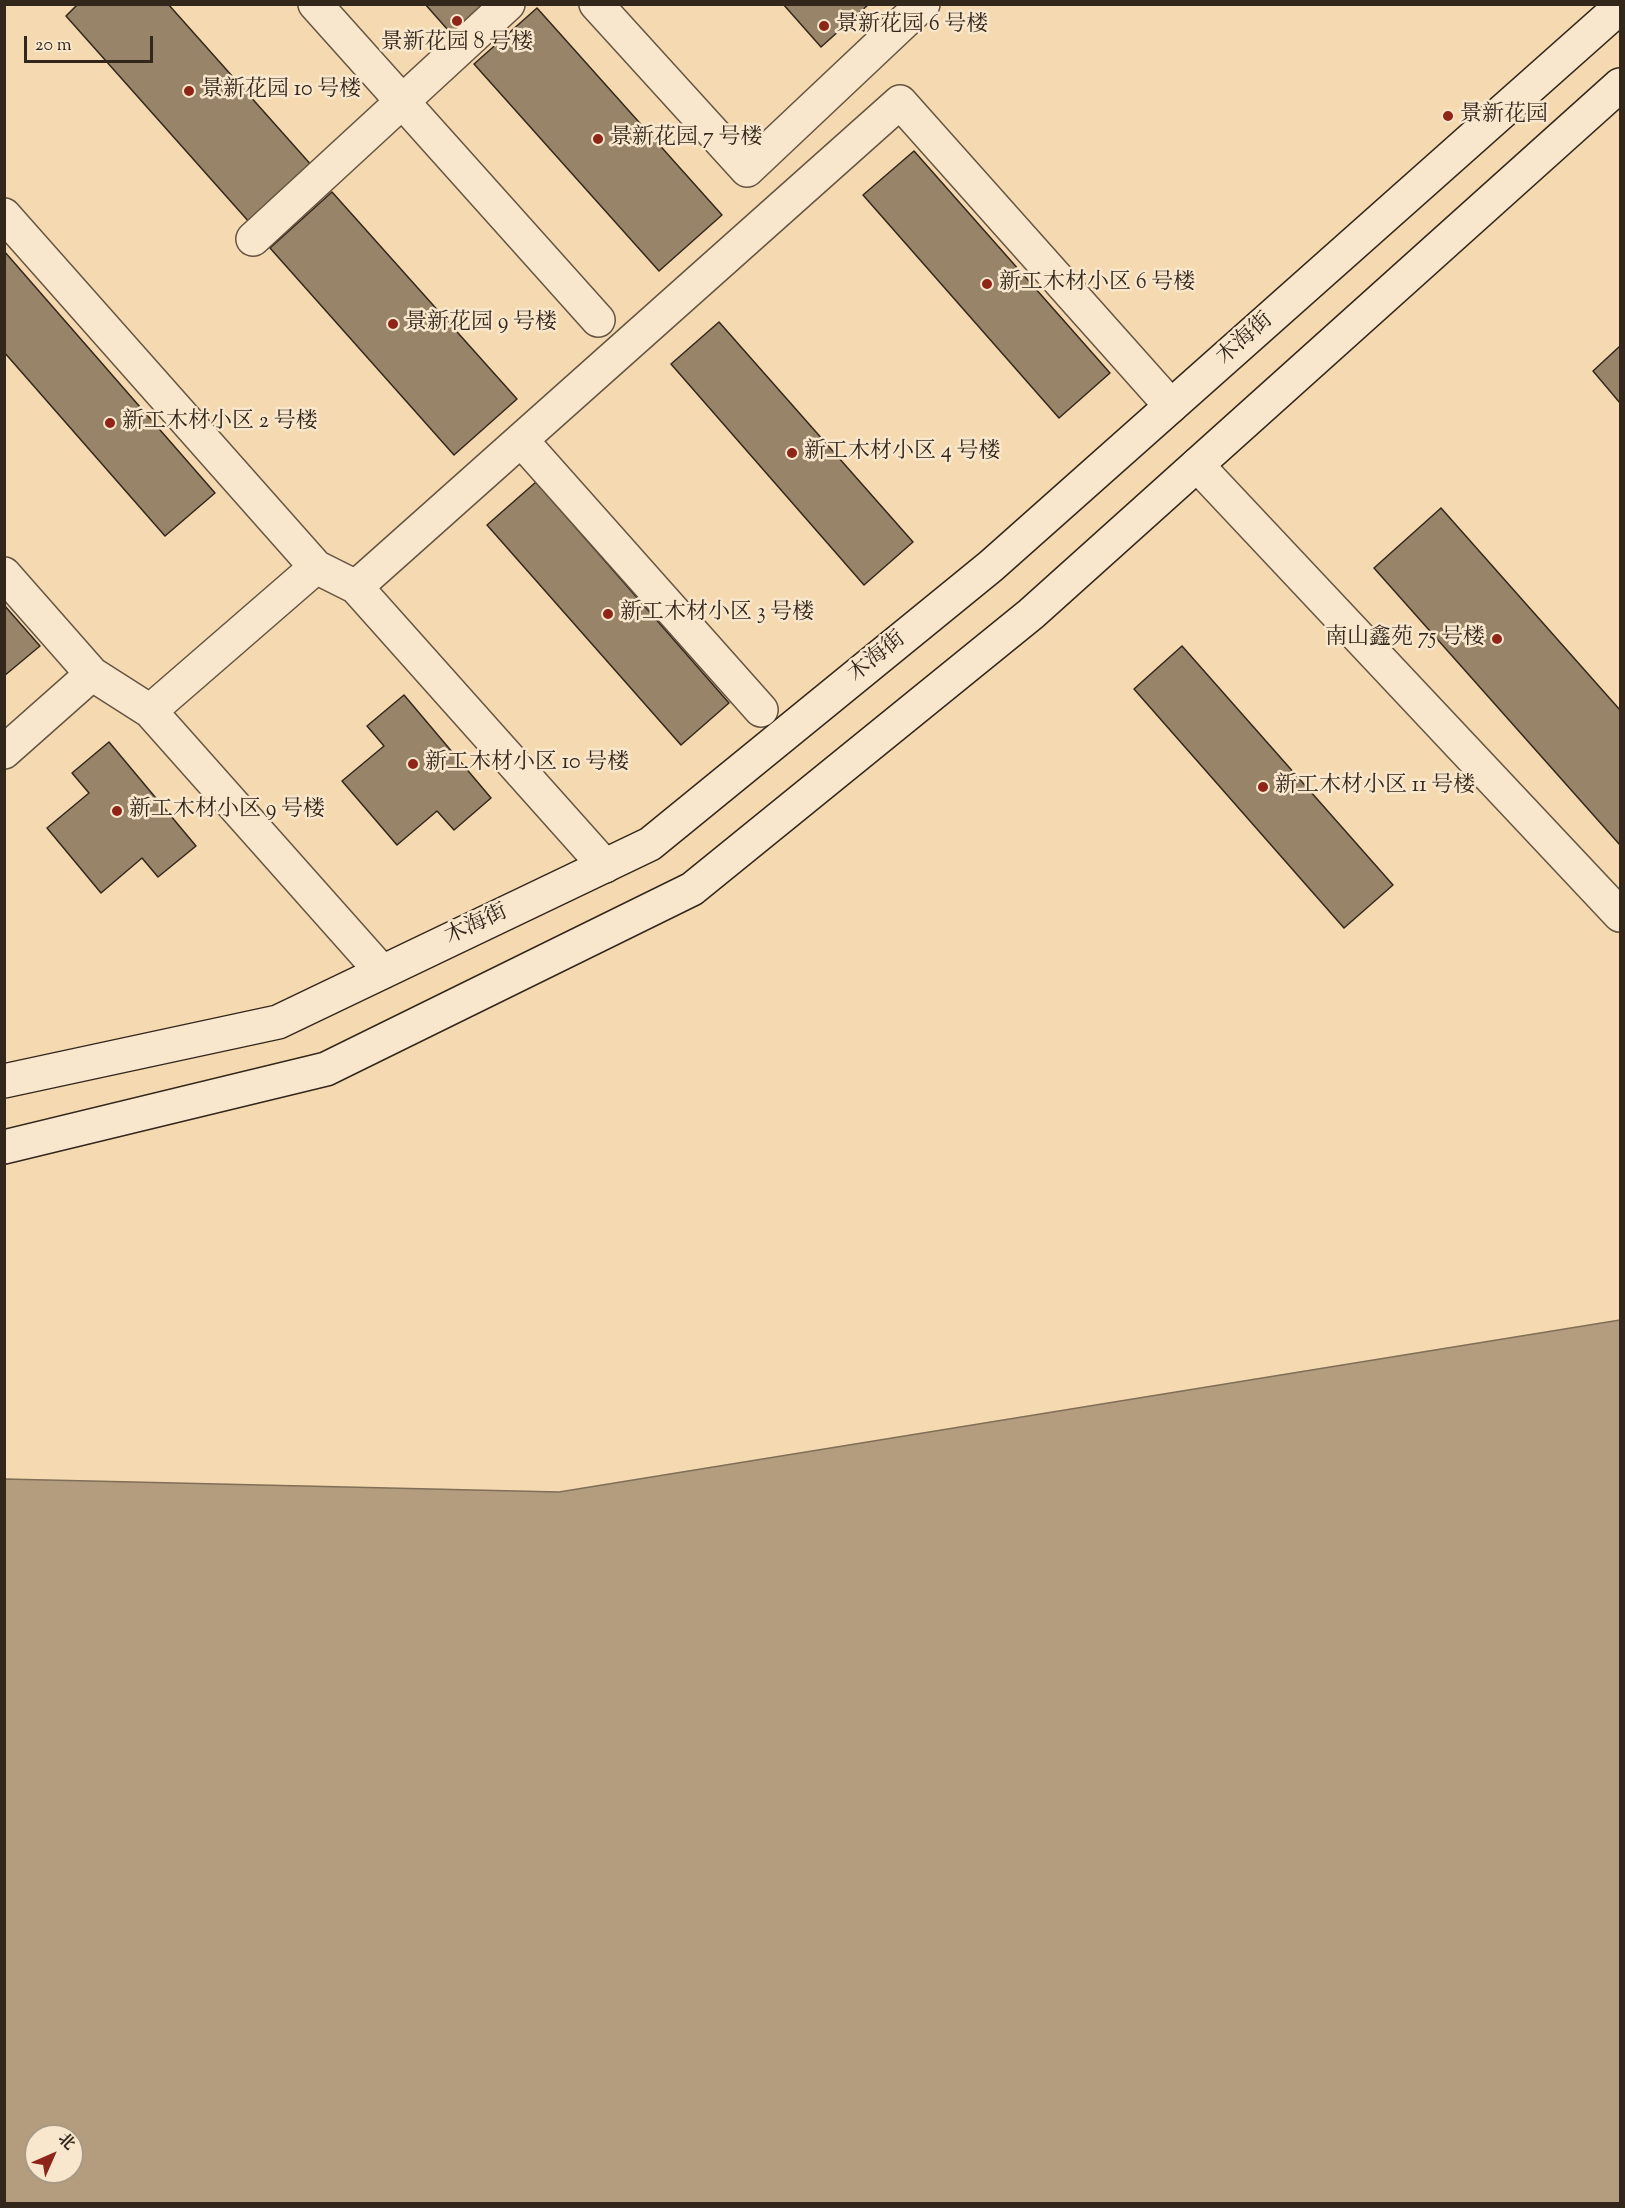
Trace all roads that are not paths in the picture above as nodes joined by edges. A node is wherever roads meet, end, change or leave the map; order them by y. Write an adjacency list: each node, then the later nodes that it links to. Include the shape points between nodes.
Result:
1 (315, 4): 7 (street)
2 (508, 4): 7 (street)
3 (596, 4): 4 (street, via 747,170)
4 (923, 4)
5 (1620, 7): 11 (street, 木海街)
6 (1620, 85): 13 (street)
7 (402, 102): 9 (street); 10 (street)
8 (4, 215): 14 (street)
9 (253, 239)
10 (598, 320)
11 (1171, 406): 12 (street, via 900,102); 21 (street, 木海街, via 991,566 650,844)
12 (520, 440): 16 (street); 18 (street)
13 (1197, 465): 22 (street); 25 (street, via 1031,614 692,889 326,1069)
14 (316, 567): 16 (street); 19 (street)
15 (4, 574): 17 (street)
16 (356, 587): 21 (street)
17 (92, 674): 19 (street); 20 (street)
18 (761, 710)
19 (150, 711): 23 (street)
20 (4, 752)
21 (605, 866): 23 (street, 木海街)
22 (1620, 915)
23 (382, 972): 24 (street, 木海街, via 278,1022)
24 (4, 1081)
25 (4, 1148)

